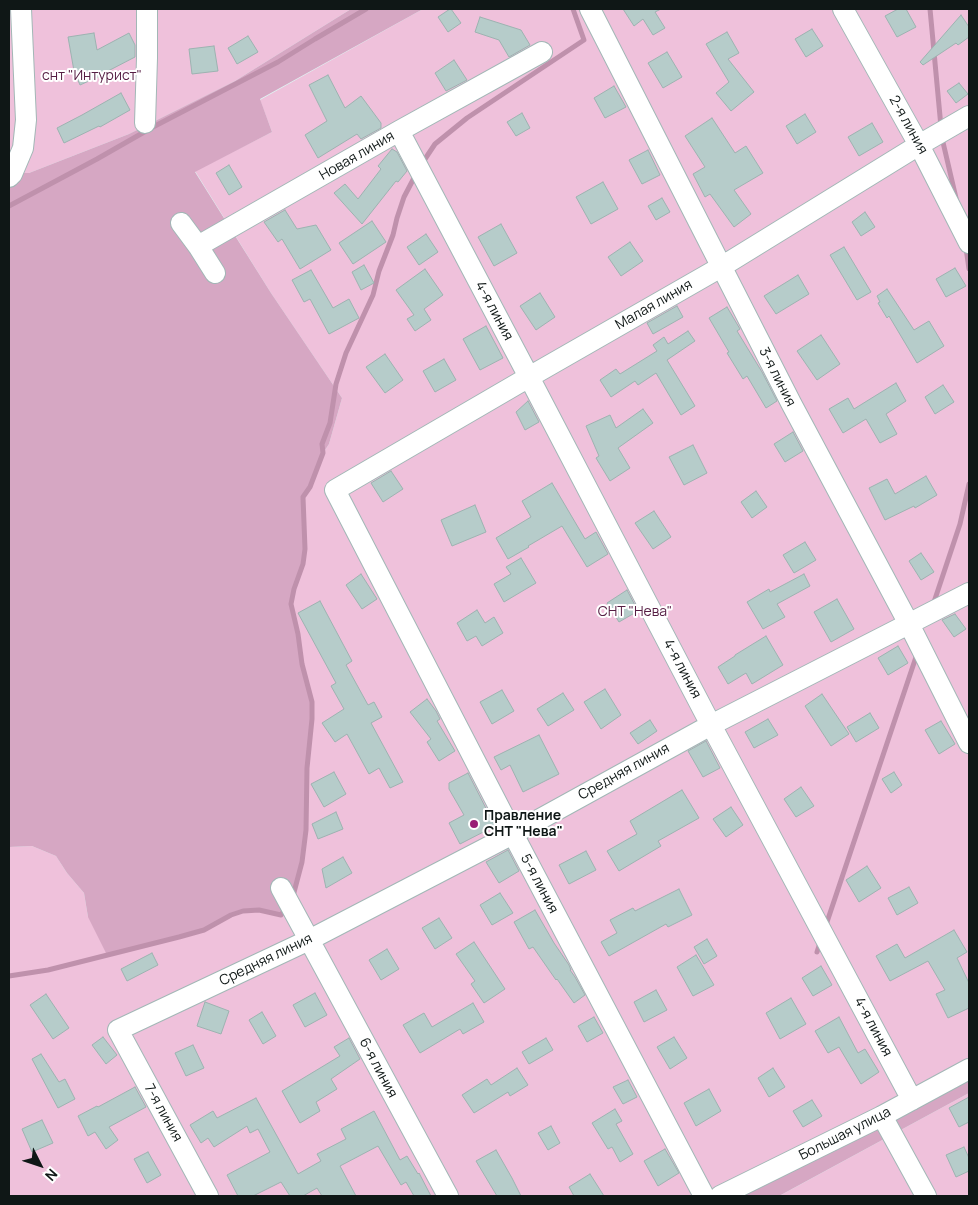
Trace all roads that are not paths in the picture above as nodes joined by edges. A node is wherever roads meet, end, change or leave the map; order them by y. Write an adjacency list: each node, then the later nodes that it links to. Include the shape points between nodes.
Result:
1 (21, 9): 10 (street, via 26,120 23,148)
2 (147, 9): 7 (street)
3 (590, 9): 14 (street, 3-я линия)
4 (843, 9): 9 (street, 2-я линия)
5 (542, 52): 8 (street, Новая линия)
6 (969, 116): 9 (street, Малая линия)
7 (145, 123)
8 (399, 132): 13 (street, Новая линия); 16 (street, 4-я линия)
9 (925, 141): 12 (street, 2-я линия); 14 (street, Малая линия)
10 (9, 177)
11 (181, 223): 13 (street)
12 (969, 243)
13 (198, 246): 15 (street)
14 (721, 267): 16 (street, Малая линия); 19 (street, 3-я линия)
15 (215, 273)
16 (529, 376): 17 (street, Малая линия); 20 (street, 4-я линия)
17 (336, 490): 22 (street, 5-я линия)
18 (969, 593): 19 (street, Средняя линия)
19 (909, 624): 20 (street, Средняя линия); 21 (street, 3-я линия)
20 (711, 725): 22 (street, Средняя линия); 27 (street, 4-я линия)
21 (969, 743)
22 (513, 834): 24 (street, Средняя линия); 32 (street, 5-я линия)
23 (286, 897): 24 (street, 6-я линия)
24 (309, 940): 25 (street, Средняя линия); 31 (street, 6-я линия)
25 (118, 1030): 30 (street, 7-я линия)
26 (969, 1069): 27 (street, Большая улица)
27 (912, 1100): 28 (street, Большая улица)
28 (882, 1116): 29 (street, Большая улица); 33 (street)
29 (729, 1194)
30 (208, 1196)
31 (448, 1196)
32 (704, 1196)
33 (926, 1196)

